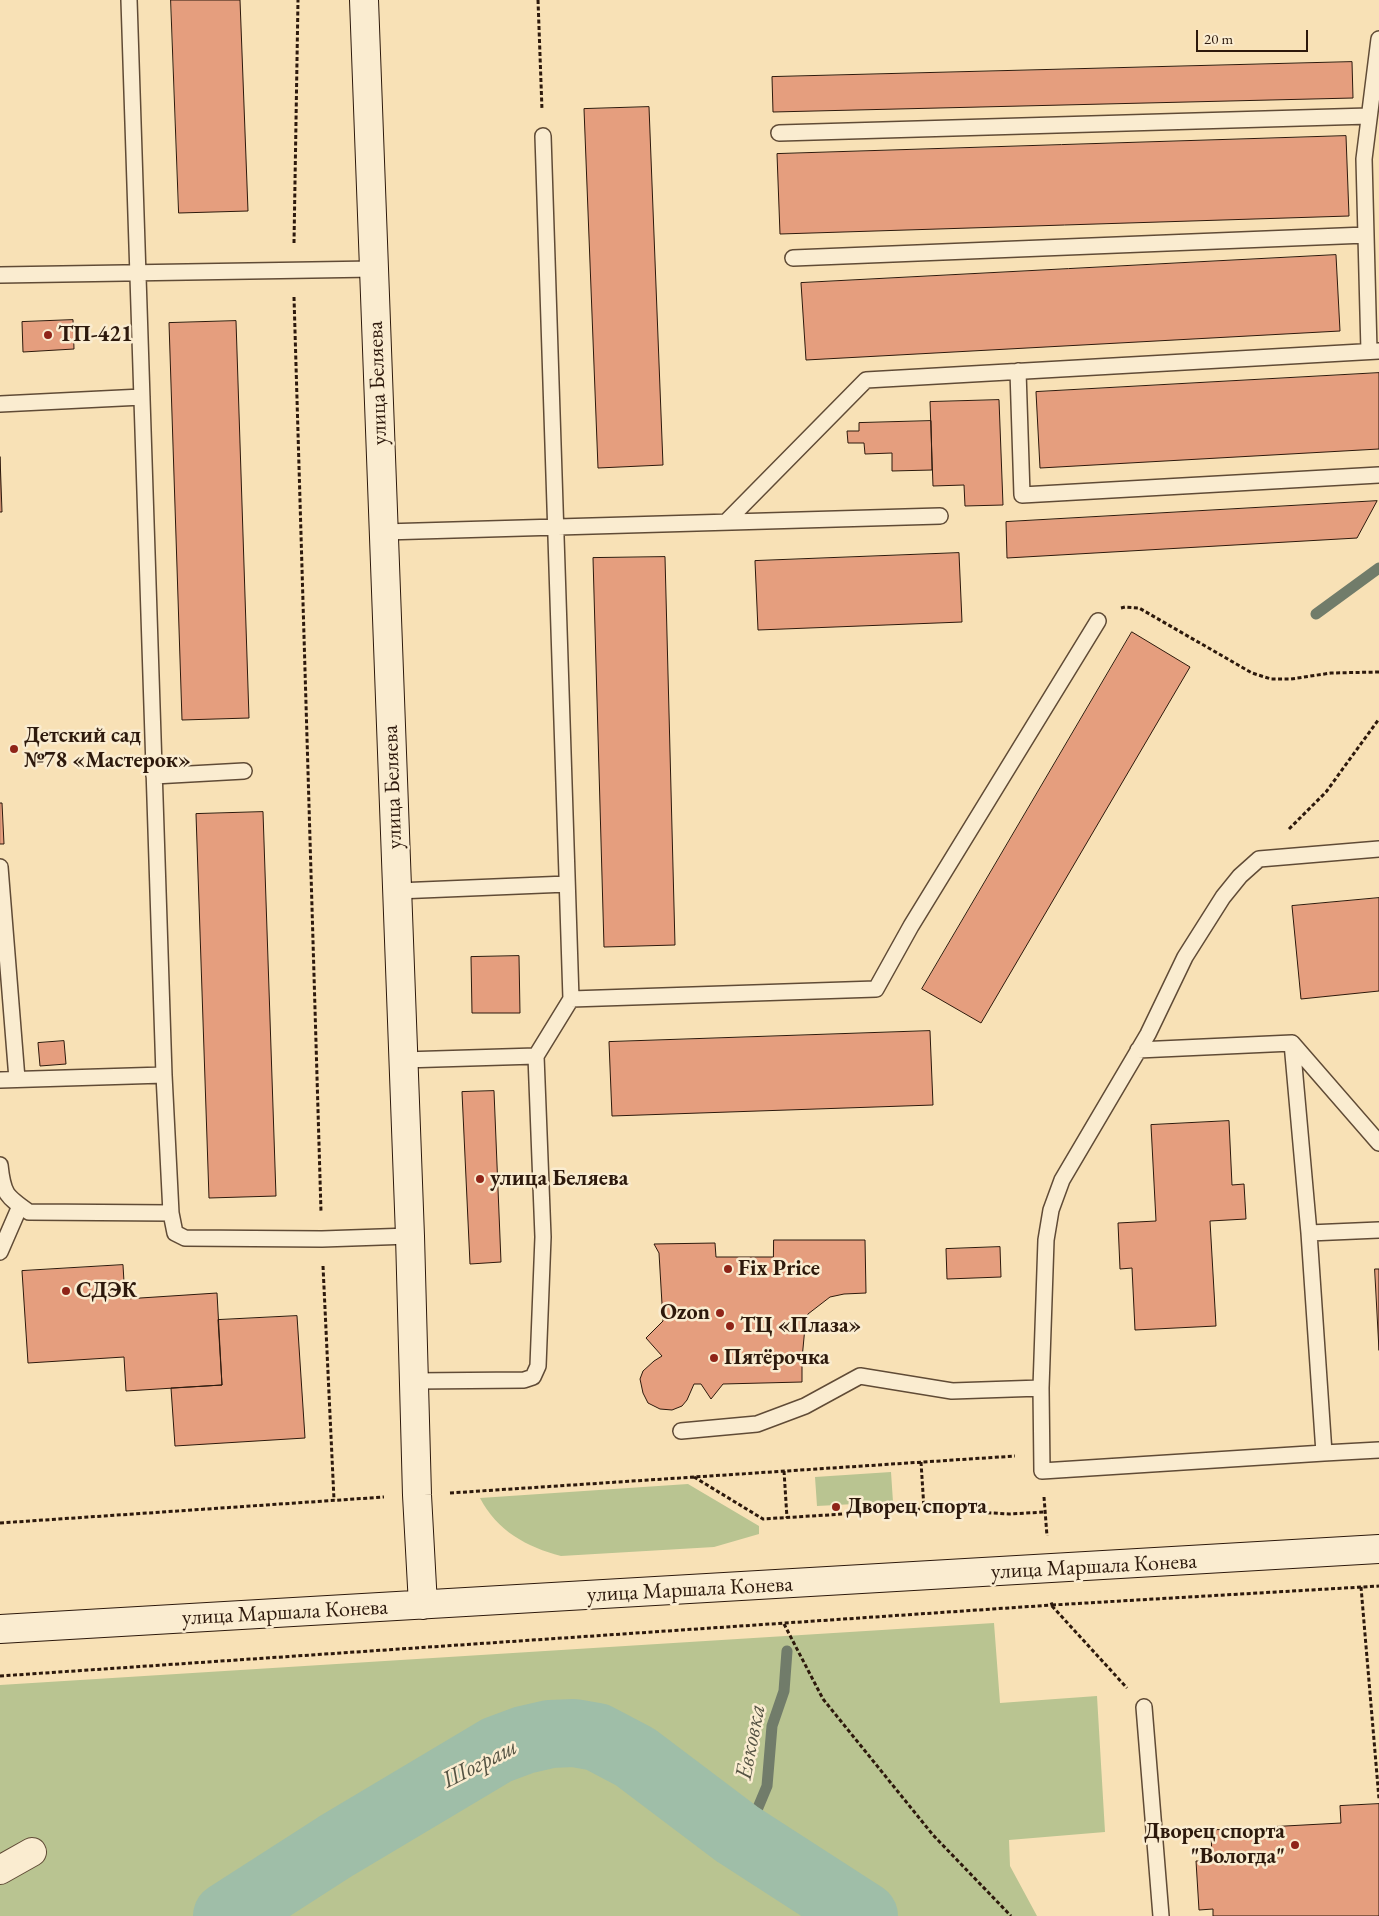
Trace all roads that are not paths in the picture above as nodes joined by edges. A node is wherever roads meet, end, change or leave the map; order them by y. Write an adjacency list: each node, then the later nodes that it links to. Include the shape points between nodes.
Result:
1 (129, 0): 10 (lane)
2 (364, 0): 9 (street, улица Беляева)
3 (1379, 39): 4 (lane)
4 (1369, 116): 5 (lane); 7 (lane, via 1364,158)
5 (779, 133)
6 (543, 136): 19 (lane)
7 (1366, 235): 8 (lane); 12 (lane)
8 (793, 258)
9 (374, 269): 10 (lane); 20 (street, улица Беляева)
10 (139, 272): 11 (lane); 14 (lane)
11 (0, 275)
12 (1374, 351): 13 (lane)
13 (1018, 372): 16 (lane, via 1022,495); 18 (lane, via 866,380)
14 (142, 398): 15 (lane); 23 (lane)
15 (0, 404)
16 (1379, 475)
17 (940, 516): 18 (lane)
18 (726, 522): 19 (lane)
19 (556, 527): 20 (lane); 26 (lane)
20 (384, 532): 27 (street, улица Беляева)
21 (1098, 621): 28 (lane, via 911,926 876,989)
22 (244, 771): 23 (lane)
23 (154, 776): 33 (lane)
24 (1379, 849): 30 (lane, via 1259,859 1223,897 1185,957)
25 (0, 867): 34 (lane)
26 (567, 884): 27 (lane); 28 (lane)
27 (397, 891): 32 (street, улица Беляева)
28 (571, 998): 31 (lane)
29 (1292, 1043): 30 (lane); 36 (lane); 41 (lane)
30 (1138, 1050): 45 (lane, via 1062,1180 1051,1210 1046,1240)
31 (536, 1056): 32 (lane); 44 (lane, via 543,1237 538,1366 533,1377 524,1380)
32 (403, 1060): 42 (street, улица Беляева)
33 (164, 1075): 34 (lane); 39 (lane)
34 (17, 1079): 35 (lane)
35 (0, 1080)
36 (1379, 1143)
37 (0, 1165): 38 (lane, via 10,1199)
38 (20, 1206): 39 (lane, via 29,1212); 43 (lane)
39 (171, 1213): 42 (lane, via 175,1232 184,1238)
40 (1379, 1230): 41 (lane)
41 (1309, 1233): 48 (lane)
42 (410, 1236): 44 (street, улица Беляева)
43 (0, 1252)
44 (414, 1381): 50 (street, улица Беляева)
45 (1041, 1388): 46 (lane, via 952,1391 860,1376 805,1406 757,1424); 48 (lane, via 1042,1471)
46 (681, 1431)
47 (1379, 1450): 48 (lane)
48 (1324, 1454)
49 (1379, 1549): 50 (street, улица Маршала Конева)
50 (423, 1605): 51 (street, улица Маршала Конева)
51 (0, 1629)
52 (1144, 1707): 55 (lane)
53 (32, 1852): 54 (street)
54 (0, 1870)
55 (1161, 1916)

